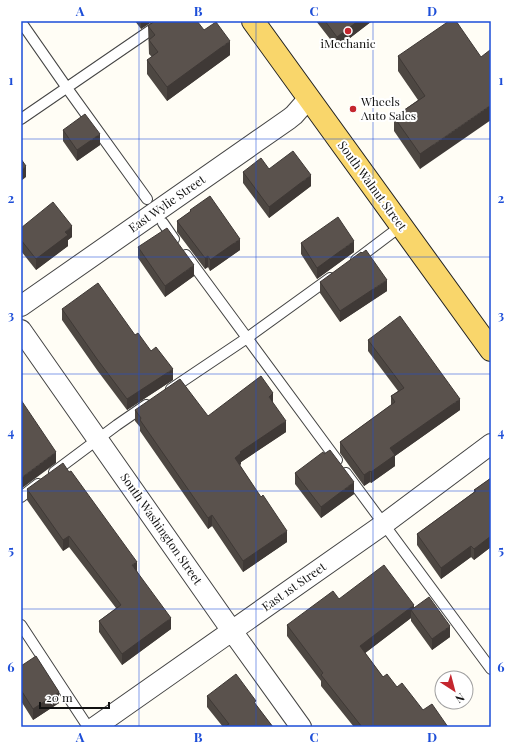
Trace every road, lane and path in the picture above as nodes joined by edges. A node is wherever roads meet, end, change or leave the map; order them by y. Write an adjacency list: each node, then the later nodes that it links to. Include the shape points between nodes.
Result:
1 (164, 21): 4 (lane)
2 (253, 21): 5 (main road, South Walnut Street)
3 (21, 22): 4 (lane)
4 (67, 88): 6 (lane); 7 (lane)
5 (309, 98): 9 (main road, South Walnut Street); 10 (street, East Wylie Street, via 294,115)
6 (21, 119)
7 (147, 199)
8 (162, 223): 12 (lane)
9 (401, 226): 12 (lane); 13 (main road, South Walnut Street)
10 (21, 306)
11 (21, 330): 14 (street, South Washington Street)
12 (247, 338): 14 (lane); 17 (lane)
13 (491, 350)
14 (98, 439): 16 (lane); 19 (street, South Washington Street)
15 (491, 444): 17 (street, East 1st Street)
16 (21, 497)
17 (384, 524): 19 (street, East 1st Street); 20 (lane)
18 (21, 625): 21 (lane)
19 (232, 631): 22 (street, East 1st Street); 23 (street, South Washington Street)
20 (491, 669)
21 (88, 727)
22 (95, 727)
23 (301, 727)

